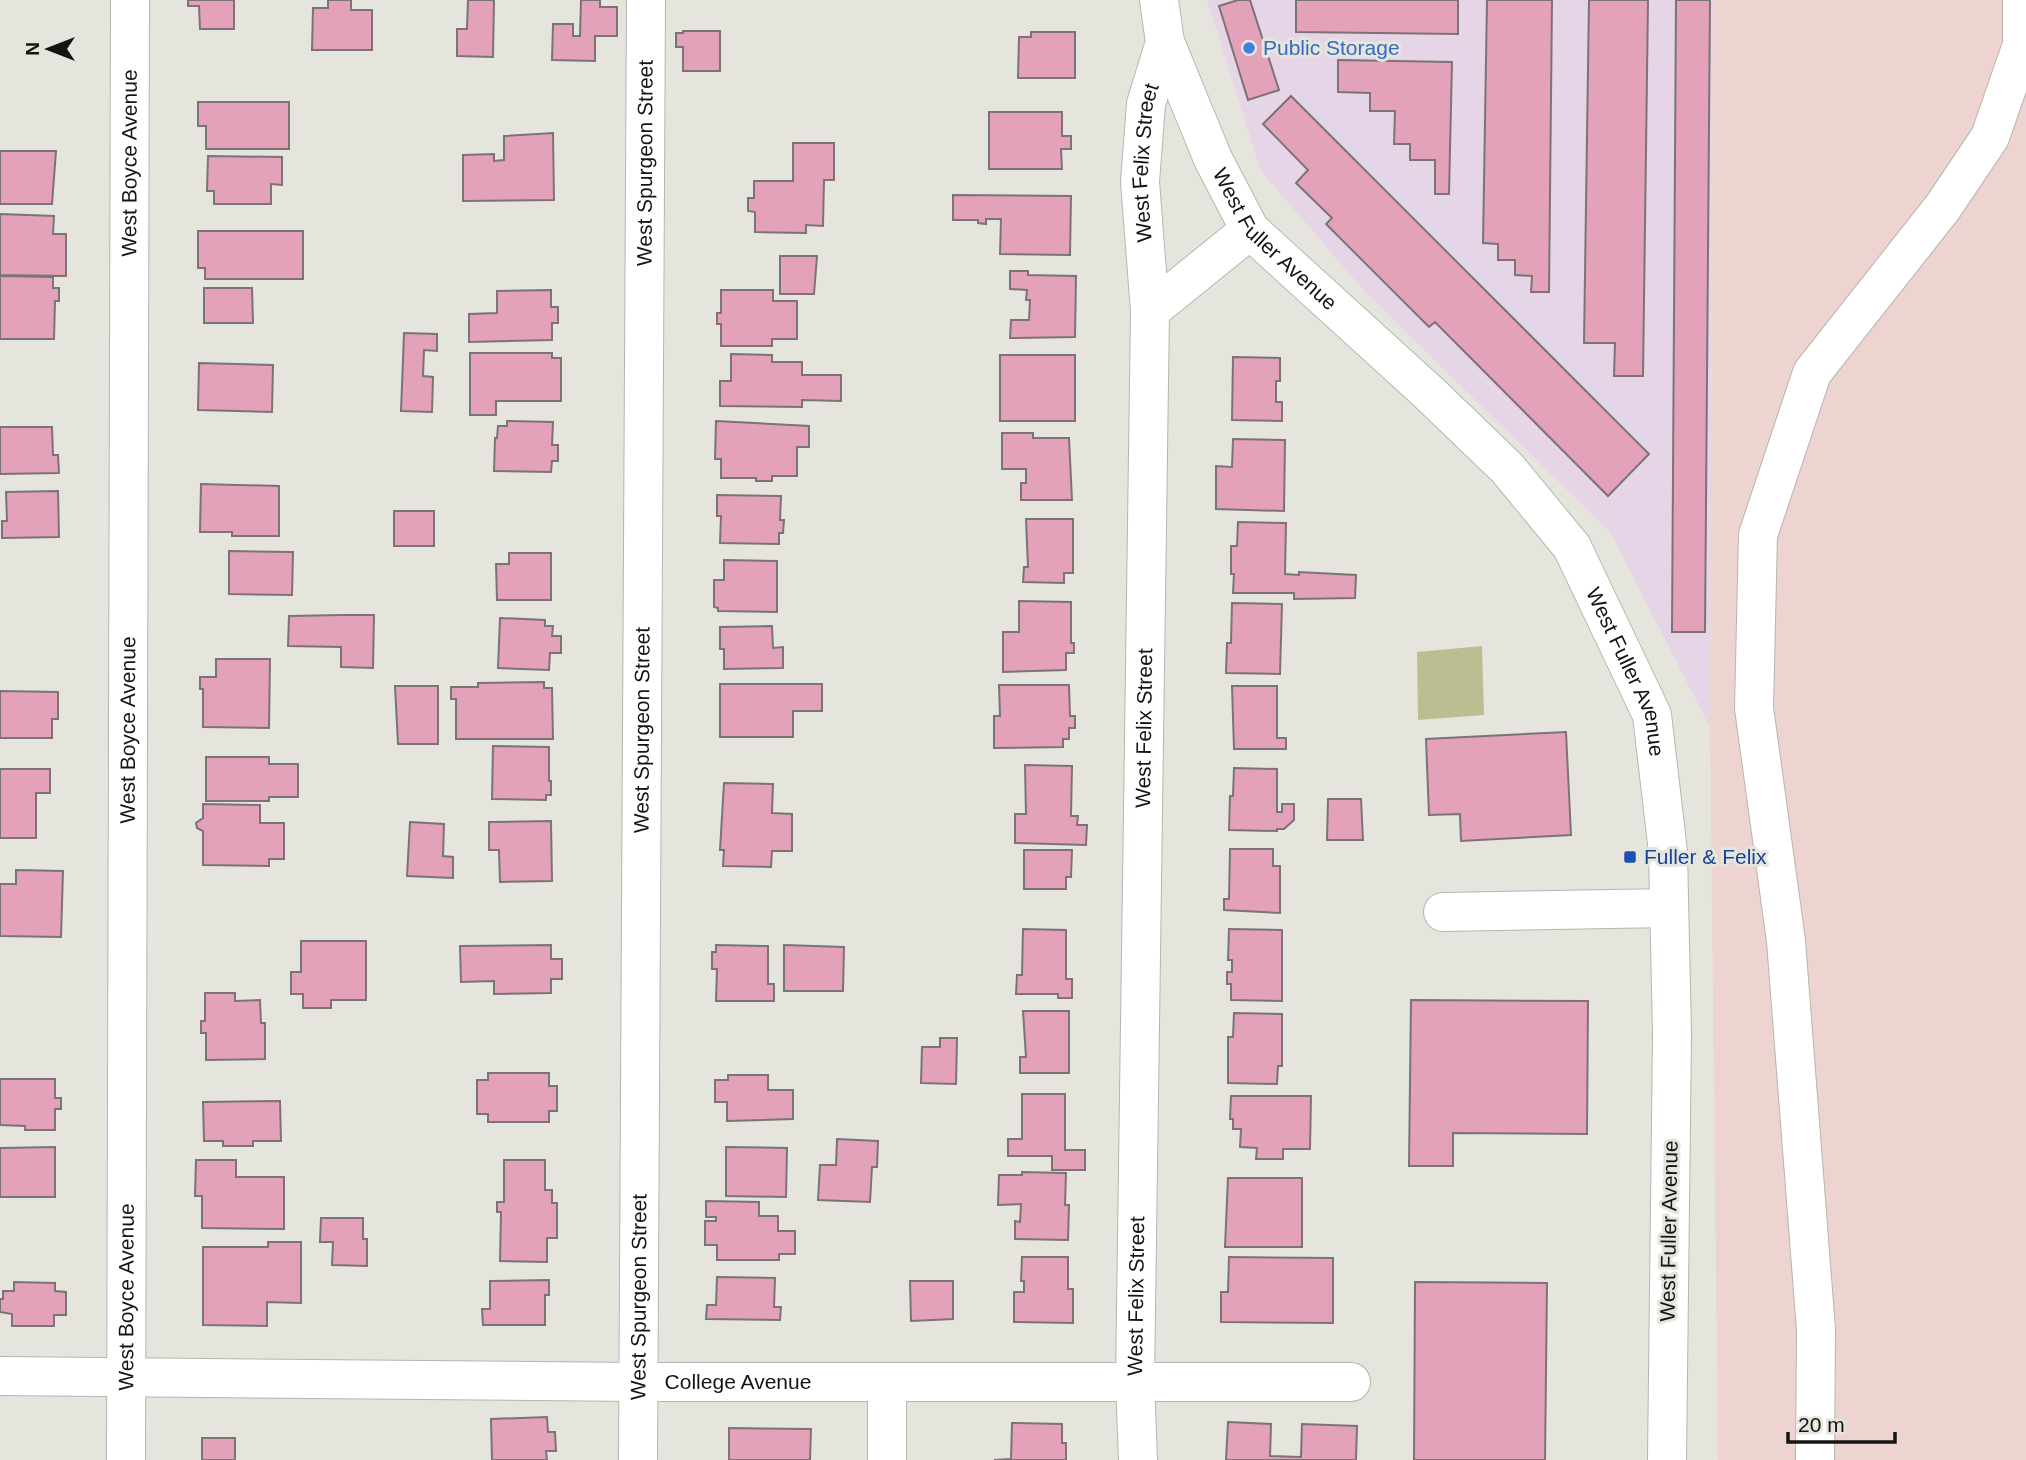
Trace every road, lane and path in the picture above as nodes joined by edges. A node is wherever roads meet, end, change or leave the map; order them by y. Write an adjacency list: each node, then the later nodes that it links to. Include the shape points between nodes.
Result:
1 (130, 0): 11 (street, West Boyce Avenue)
2 (646, 0): 12 (street, West Spurgeon Street)
3 (1158, 0): 5 (street, West Felix Street)
4 (2022, 0): 21 (street, via 2022,45 1990,137 1943,207 1812,373 1758,535 1754,708 1786,941 1816,1330)
5 (1165, 42): 6 (street, West Fuller Avenue, via 1213,159); 7 (street, West Felix Street, via 1146,104 1139,182)
6 (1250, 230): 7 (street); 8 (street, West Fuller Avenue, via 1507,468 1572,547 1652,715 1668,852)
7 (1150, 311): 14 (street, West Felix Street)
8 (1669, 908): 9 (street); 20 (street, West Fuller Avenue)
9 (1443, 912)
10 (0, 1376): 11 (street, College Avenue)
11 (126, 1376): 12 (street, College Avenue); 16 (street, West Boyce Avenue)
12 (638, 1382): 13 (street, College Avenue); 17 (street, West Spurgeon Street)
13 (887, 1382): 14 (street, College Avenue); 18 (street)
14 (1135, 1382): 15 (street, College Avenue); 19 (street, West Felix Street)
15 (1351, 1382)
16 (126, 1460)
17 (638, 1460)
18 (887, 1460)
19 (1138, 1460)
20 (1667, 1460)
21 (1815, 1460)

